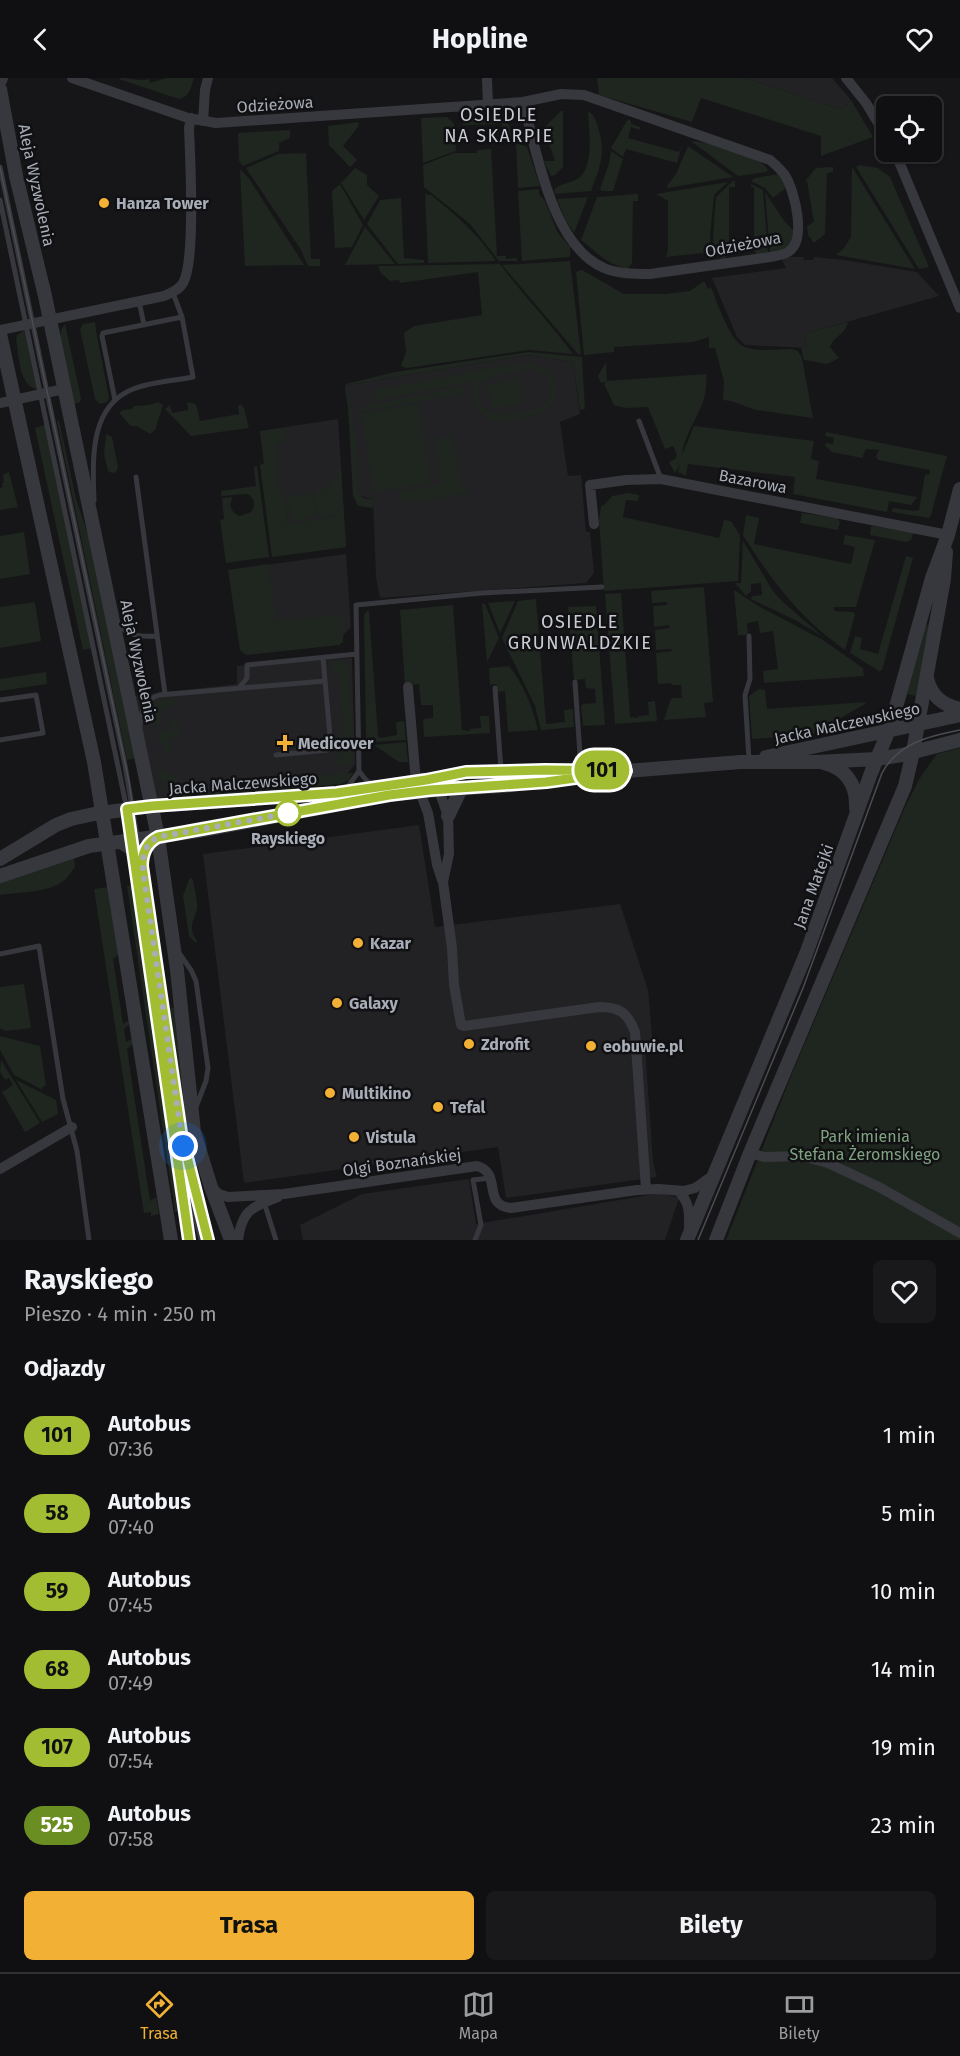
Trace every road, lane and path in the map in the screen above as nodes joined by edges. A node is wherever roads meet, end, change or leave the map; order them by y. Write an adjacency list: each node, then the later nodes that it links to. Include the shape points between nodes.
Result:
1 (72, 78): 8 (street, Odzieżowa)
2 (208, 78): 10 (street)
3 (846, 78): 9 (street)
4 (487, 80): 7 (street)
5 (2, 85): 18 (street, Aleja Wyzwolenia, via 16,176)
6 (523, 102): 6 (street, Odzieżowa, via 559,220 580,250 603,267 634,274 659,273 770,257 789,252 797,242 799,230 791,188 786,176 770,160 584,95 561,94); 7 (street, Odzieżowa)
7 (488, 104): 10 (street, Odzieżowa)
8 (190, 118): 10 (street, Odzieżowa); 14 (street, via 187,271 183,283)
9 (876, 120)
10 (203, 122)
11 (899, 162): 16 (street)
12 (0, 167): 19 (lane)
13 (0, 200): 19 (lane)
14 (172, 292): 15 (street); 17 (lane)
15 (139, 301): 18 (street); 20 (lane)
16 (960, 308)
17 (182, 317): 20 (lane); 25 (lane, via 193,377 132,389)
18 (49, 319): 19 (street); 22 (street, Aleja Wyzwolenia)
19 (29, 324): 21 (street); 23 (lane)
20 (144, 325): 25 (lane, via 102,336)
21 (0, 332): 24 (street)
22 (64, 389): 23 (street); 32 (street, Aleja Wyzwolenia)
23 (44, 394): 24 (street); 70 (lane)
24 (15, 400): 26 (street); 71 (street)
25 (115, 400): 32 (lane, via 102,418 95,439)
26 (0, 403)
27 (639, 421): 29 (lane)
28 (136, 477): 36 (lane)
29 (661, 479): 31 (street, Bazarowa, via 590,485); 33 (street, Bazarowa)
30 (960, 489): 33 (street, Jana Matejki)
31 (594, 524)
32 (94, 529): 35 (street, Aleja Wyzwolenia)
33 (948, 535): 40 (street, Jana Matejki); 51 (street, Jana Matejki, via 932,578)
34 (602, 586): 38 (lane, via 356,605)
35 (112, 616): 36 (lane, via 131,634); 54 (street, Aleja Wyzwolenia)
36 (157, 636): 46 (lane)
37 (749, 636): 58 (lane)
38 (357, 654): 39 (lane); 62 (lane)
39 (323, 658): 41 (lane); 44 (lane, via 244,665 247,678)
40 (927, 673): 48 (street, Jacka Malczewskiego, via 936,697); 50 (street, Jana Matejki)
41 (325, 681): 44 (lane); 56 (lane, via 330,747)
42 (575, 681): 61 (lane)
43 (408, 687): 65 (street)
44 (239, 688): 46 (lane)
45 (495, 688): 60 (lane)
46 (165, 694): 54 (lane, via 144,705)
47 (0, 700): 52 (lane, via 36,695 43,733)
48 (960, 709)
49 (960, 715): 50 (street, Jacka Malczewskiego)
50 (918, 724): 51 (street, Jacka Malczewskiego); 55 (street, Jana Matejki)
51 (890, 730): 57 (street, Jana Matejki); 58 (street, Jacka Malczewskiego)
52 (0, 740)
53 (960, 740): 55 (street, Jacka Malczewskiego)
54 (140, 746): 69 (street, Aleja Wyzwolenia)
55 (913, 752): 57 (street, Jacka Malczewskiego); 86 (street, Jana Matejki, via 905,786 887,831)
56 (276, 755)
57 (877, 759): 59 (street, Jacka Malczewskiego); 73 (street, Jana Matejki)
58 (745, 761): 59 (street, Jacka Malczewskiego); 63 (street, Jacka Malczewskiego)
59 (816, 762): 73 (street, Jacka Malczewskiego, via 833,766 850,778 855,792)
60 (501, 770): 61 (street, Jacka Malczewskiego); 64 (street, Jacka Malczewskiego, via 466,772)
61 (581, 770): 63 (street, Jacka Malczewskiego)
62 (359, 771): 66 (lane); 68 (lane, Jacka Malczewskiego, via 350,785)
63 (626, 771): 67 (street, Jacka Malczewskiego)
64 (436, 784): 65 (street, Jacka Malczewskiego); 67 (street, Jacka Malczewskiego); 72 (street)
65 (417, 786): 66 (street, Jacka Malczewskiego); 74 (street, Jacka Malczewskiego); 80 (street, via 428,813)
66 (378, 788): 68 (street, Jacka Malczewskiego)
67 (460, 789): 72 (street)
68 (337, 793): 69 (street, Jacka Malczewskiego)
69 (152, 806): 70 (street); 74 (street, Aleja Wyzwolenia)
70 (130, 809): 71 (street); 75 (lane)
71 (102, 813): 76 (street); 77 (street, via 61,823)
72 (448, 816): 80 (street, via 449,854)
73 (855, 817): 88 (street, Jana Matejki, via 806,954)
74 (158, 837): 75 (street); 78 (lane, via 145,848); 81 (street, Aleja Wyzwolenia)
75 (135, 840): 76 (street); 78 (lane)
76 (107, 843): 78 (lane, via 128,852); 79 (street, via 74,850); 97 (street)
77 (0, 859)
78 (140, 871): 85 (lane); 100 (lane, via 181,1133)
79 (0, 876)
80 (443, 882): 91 (street, via 459,1021 464,1026 599,1006 622,1011 630,1019 635,1032)
81 (174, 946): 83 (street, Aleja Wyzwolenia); 83 (lane, via 196,981 208,1068)
82 (0, 954): 84 (lane, via 39,946 63,1099)
83 (192, 1117): 90 (street, Aleja Wyzwolenia)
84 (72, 1126): 87 (street); 96 (lane)
85 (175, 1136): 98 (lane); 99 (lane)
86 (750, 1153): 94 (street, via 764,1157 802,1156 828,1163); 105 (street, Jana Matejki)
87 (0, 1169)
88 (715, 1174): 92 (street, via 695,1188); 95 (street, Jana Matejki)
89 (490, 1178): 91 (street, via 495,1200 502,1207 511,1208); 93 (street, Olgi Boznańskiej, via 482,1168 471,1167); 104 (lane, via 473,1180 481,1225)
90 (211, 1187): 93 (street, Olgi Boznańskiej, via 228,1197); 101 (street, Aleja Wyzwolenia)
91 (646, 1189): 92 (street)
92 (678, 1191): 95 (street, via 688,1206)
93 (263, 1198): 102 (street, via 245,1214); 103 (lane)
94 (960, 1233)
95 (688, 1238)
96 (89, 1240)
97 (171, 1240)
98 (189, 1240)
99 (201, 1240)
100 (208, 1240)
101 (231, 1240)
102 (238, 1240)
103 (276, 1240)
104 (475, 1240)
105 (716, 1240)

